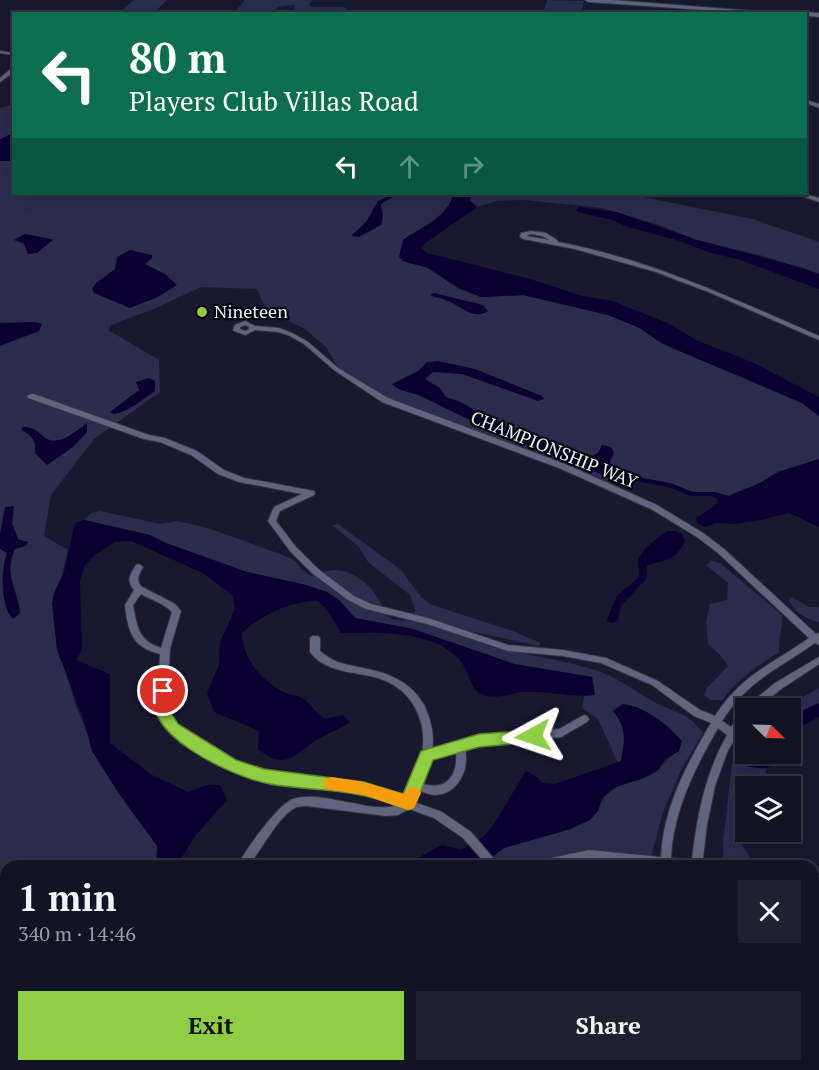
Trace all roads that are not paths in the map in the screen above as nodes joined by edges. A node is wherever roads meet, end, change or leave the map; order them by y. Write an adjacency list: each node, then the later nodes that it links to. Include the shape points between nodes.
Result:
1 (588, 0): 2 (street)
2 (764, 12)
3 (12, 71): 4 (street)
4 (0, 81)
5 (803, 195): 6 (street)
6 (819, 200)
7 (555, 242): 9 (street, via 688,282)
8 (253, 328): 14 (street, CHAMPIONSHIP WAY, via 290,334 385,400 552,461 654,507 720,551)
9 (819, 338)
10 (30, 396): 19 (street, via 162,440 242,480 311,493 277,509 272,520 315,572 369,607 435,623 508,648 603,660 655,683)
11 (139, 567): 12 (street, via 134,577)
12 (140, 590): 15 (street, via 129,605 134,633 144,644); 15 (street, via 175,607 177,616)
13 (315, 638): 23 (street, via 315,652 323,661 386,676 411,693 426,722)
14 (818, 639): 19 (street, via 759,675 734,697)
15 (165, 651): 25 (street, via 163,714 173,728 204,750 264,776 364,789)
16 (819, 660): 17 (street)
17 (763, 698)
18 (584, 719): 22 (street, via 561,733)
19 (716, 722): 21 (street); 30 (street, via 670,825)
20 (735, 729): 21 (street)
21 (732, 733): 31 (street, via 722,748 706,799)
22 (459, 746): 23 (street); 24 (street, via 460,768 451,784 439,790)
23 (427, 756): 24 (street)
24 (416, 786): 25 (street)
25 (408, 803): 26 (street, via 389,813 347,805 294,803 281,813); 27 (street, via 438,815 472,840)
26 (251, 860)
27 (490, 860)
28 (565, 860): 29 (street, via 589,855)
29 (632, 860)
30 (666, 860)
31 (698, 860)

